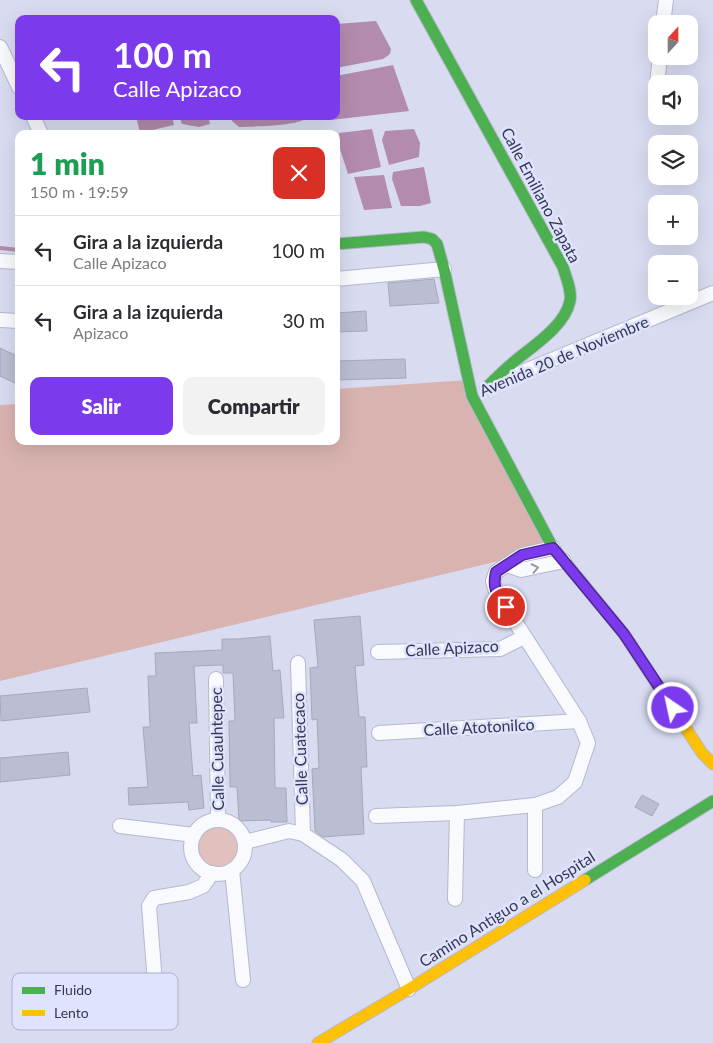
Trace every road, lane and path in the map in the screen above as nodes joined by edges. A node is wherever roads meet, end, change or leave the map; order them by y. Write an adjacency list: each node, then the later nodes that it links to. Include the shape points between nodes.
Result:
1 (416, 0): 14 (street, Calle Emiliano Zapata, via 563,267 568,283 570,301 556,327)
2 (666, 0): 3 (street)
3 (664, 15)
4 (0, 47): 5 (street)
5 (15, 79)
6 (340, 244): 9 (street, via 424,237 437,244)
7 (0, 261): 8 (street)
8 (15, 262)
9 (444, 269): 10 (street); 15 (street)
10 (340, 279)
11 (713, 294): 14 (street, Avenida 20 de Noviembre)
12 (0, 320): 13 (street)
13 (15, 321)
14 (486, 388): 15 (street, Avenida 20 de Noviembre)
15 (472, 396): 16 (street)
16 (553, 548): 17 (street); 18 (street, via 522,555)
17 (564, 562): 18 (street, one-way to 17, via 521,570); 25 (street, via 624,634 702,753)
18 (507, 565): 19 (street, via 496,572 493,581 496,592)
19 (524, 637): 20 (street, Calle Apizaco, via 500,649); 23 (street)
20 (378, 652)
21 (298, 663): 32 (street, Calle Cuatecaco)
22 (216, 679): 30 (street, Calle Cuauhtepec)
23 (579, 721): 24 (street, Calle Atotonilco); 27 (street, via 588,743 575,782 558,797)
24 (378, 733)
25 (713, 764)
26 (713, 801): 41 (street, Camino Antiguo a el Hospital)
27 (534, 806): 28 (street); 36 (street)
28 (457, 813): 29 (street); 38 (street)
29 (376, 816)
30 (218, 819): 33 (street, via 204,824); 34 (street, via 236,826)
31 (120, 826): 33 (street)
32 (303, 834): 34 (street, via 289,831); 41 (street, via 342,860 362,881)
33 (194, 835): 37 (street, via 191,846 194,858 201,868)
34 (245, 842): 35 (street, via 243,858)
35 (232, 870): 37 (street); 40 (street)
36 (535, 870)
37 (212, 873): 39 (street, via 202,886 189,892 154,898 149,906)
38 (455, 899)
39 (154, 973)
40 (243, 980)
41 (409, 988): 42 (street, Camino Antiguo a el Hospital)
42 (318, 1043)

